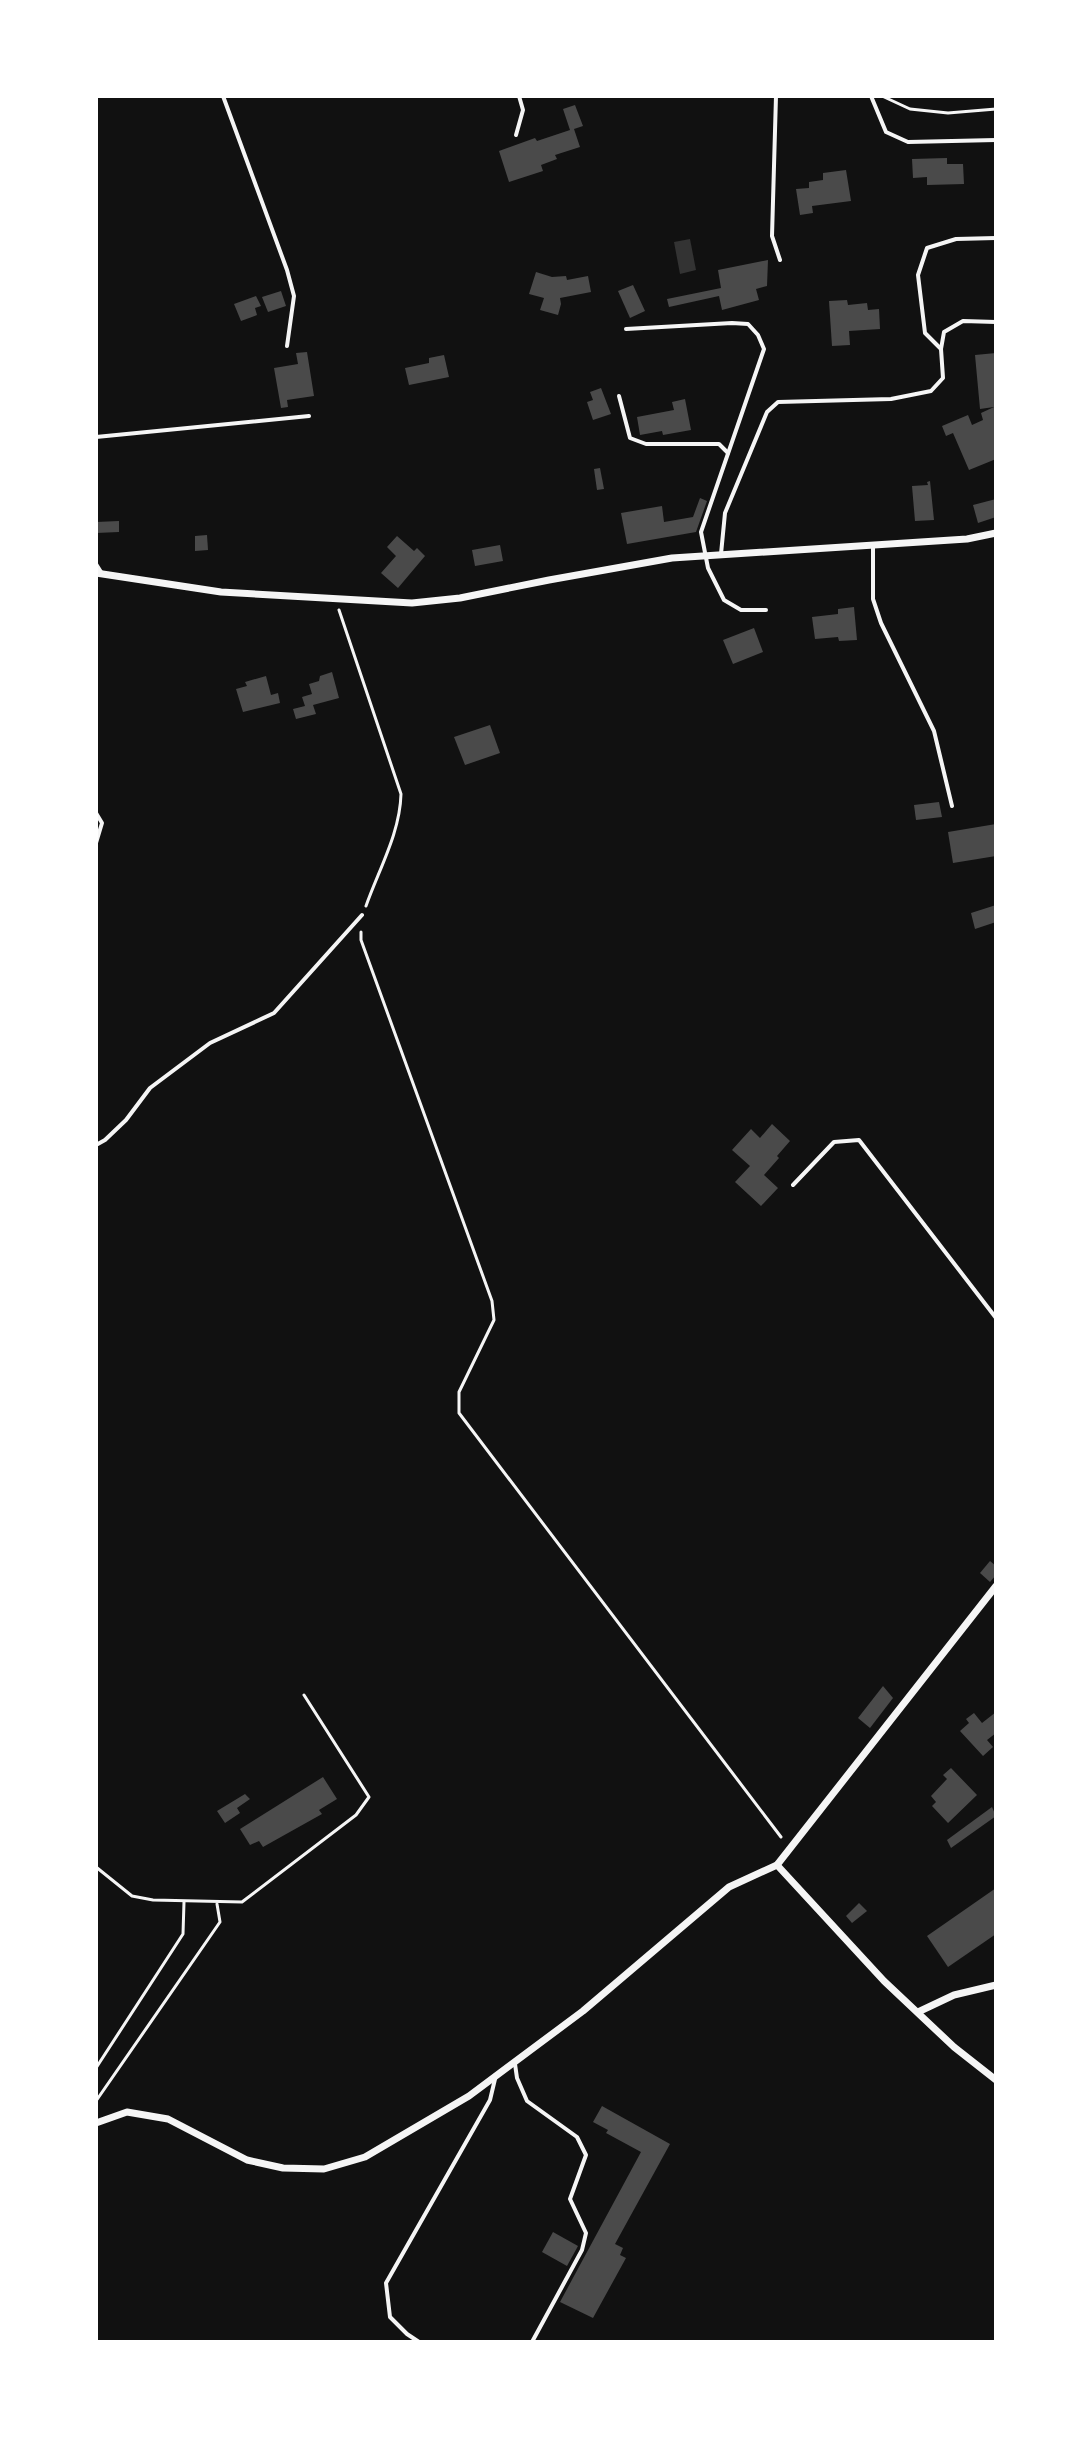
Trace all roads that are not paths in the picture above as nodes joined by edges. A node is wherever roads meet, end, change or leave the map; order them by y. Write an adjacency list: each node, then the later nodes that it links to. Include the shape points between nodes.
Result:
1 (223, 96): 11 (lane, via 294,296)
2 (519, 96): 5 (lane, via 523,110)
3 (776, 96): 8 (lane, via 772,236)
4 (871, 96): 6 (lane, via 886,132 908,142)
5 (516, 135)
6 (996, 140)
7 (996, 238): 12 (lane, via 956,239 927,248 918,275 925,333)
8 (780, 260)
9 (996, 322): 12 (lane, via 963,321 944,332)
10 (626, 329): 16 (lane, via 732,323 748,324 758,335 764,349)
11 (287, 346)
12 (941, 349): 19 (lane, via 943,378 931,391 891,399 778,402 767,412 725,513)
13 (619, 396): 16 (lane, via 630,438 646,444 719,444)
14 (309, 416): 15 (lane)
15 (96, 437)
16 (728, 453): 20 (lane, via 701,532)
17 (996, 533): 18 (street)
18 (873, 546): 19 (street); 24 (lane, via 873,599 934,731)
19 (721, 554): 20 (street)
20 (704, 555): 22 (street, via 412,603 221,592); 23 (lane, via 724,600 741,610)
21 (96, 564): 22 (lane)
22 (99, 574)
23 (766, 610)
24 (952, 806)
25 (96, 813): 26 (lane, via 102,823)
26 (96, 843)
27 (362, 915): 28 (lane, via 274,1013 210,1043 150,1088 126,1120)
28 (96, 1145)
29 (793, 1185): 30 (lane, via 834,1142 859,1140)
30 (996, 1318)
31 (996, 1586): 32 (street)
32 (777, 1865): 34 (street); 35 (street, via 729,1887 583,2011)
33 (996, 1985): 34 (street, via 954,1995)
34 (918, 2012): 37 (street)
35 (515, 2061): 36 (street); 40 (lane, via 527,2101 577,2137 586,2155 570,2199 586,2233 582,2250)
36 (495, 2076): 38 (street, via 389,2144 324,2169 247,2160 168,2119 127,2112); 39 (lane, via 490,2100 386,2283 390,2317)
37 (996, 2080)
38 (96, 2123)
39 (419, 2342)
40 (532, 2342)

